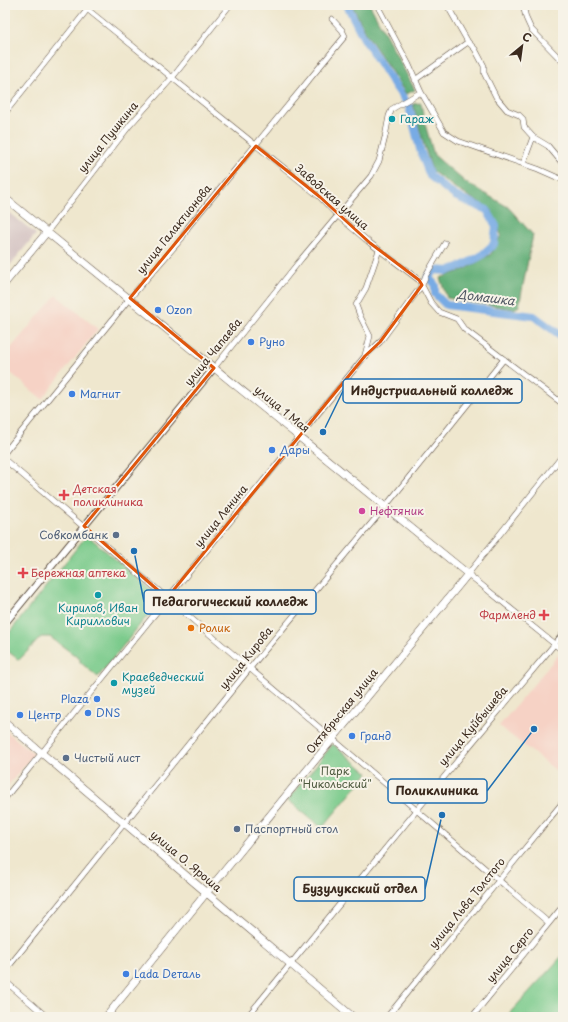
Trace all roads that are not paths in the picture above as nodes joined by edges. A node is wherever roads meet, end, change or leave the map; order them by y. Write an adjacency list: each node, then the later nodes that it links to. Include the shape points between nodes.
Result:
1 (82, 5): 6 (street, Заводская улица)
2 (230, 5): 10 (street, улица Пушкина)
3 (377, 5): 11 (street)
4 (447, 5): 8 (street)
5 (523, 5): 9 (street, via 531,29)
6 (89, 7): 10 (street, Заводская улица); 13 (street)
7 (332, 19): 15 (street, улица Галактионова, via 345,36)
8 (468, 42): 11 (street); 14 (street, via 476,49 484,66 484,73 496,96 507,110 523,119 524,127)
9 (563, 62)
10 (172, 78): 15 (street, Заводская улица); 21 (street, улица Пушкина, via 130,125)
11 (415, 80): 12 (street)
12 (421, 92): 16 (street, via 444,132 458,141); 20 (street, улица Чапаева, via 392,109 379,161 372,176)
13 (5, 112)
14 (533, 137): 16 (street); 17 (street, via 548,146)
15 (256, 146): 20 (street, Заводская улица, via 320,197); 26 (street, улица Галактионова)
16 (523, 164): 18 (street)
17 (563, 164)
18 (562, 178)
19 (5, 198): 21 (main road, улица 1 Мая)
20 (338, 216): 23 (street, Заводская улица); 29 (street, улица Чапаева)
21 (47, 232): 24 (main road, улица Пушкина); 26 (main road, улица 1 Мая)
22 (445, 243): 25 (street, улица Ленина)
23 (380, 250): 25 (street, Заводская улица); 27 (street, via 366,288 356,306 370,336)
24 (5, 283)
25 (422, 285): 27 (street, улица Ленина, via 380,342); 28 (street, Заводская улица, via 430,303 439,312 457,320 464,329)
26 (130, 298): 29 (main road, улица 1 Мая); 32 (street, улица Галактионова)
27 (365, 356): 31 (street, улица Ленина)
28 (504, 359): 30 (street, Заводская улица); 35 (street, улица Кирова)
29 (214, 368): 31 (main road, улица 1 Мая); 36 (street, улица Чапаева)
30 (563, 404)
31 (299, 437): 35 (main road, улица 1 Мая); 38 (street, улица Ленина)
32 (5, 452)
33 (563, 455): 37 (street, Октябрьская улица)
34 (5, 460): 36 (street)
35 (385, 507): 37 (main road, улица 1 Мая); 43 (street, улица Кирова)
36 (84, 526): 38 (street); 39 (street, улица Чапаева)
37 (468, 574): 41 (street, улица 1 Мая); 45 (main road, Октябрьская улица)
38 (168, 598): 43 (street); 46 (street, улица Ленина)
39 (5, 622)
40 (563, 634): 41 (street, улица Куйбышева)
41 (555, 645): 42 (street, улица 1 Мая); 49 (street, улица Куйбышева)
42 (563, 651)
43 (250, 668): 45 (street); 50 (street, улица Кирова)
44 (5, 722): 46 (main road, улица О. Яроша)
45 (333, 739): 49 (street); 52 (main road, Октябрьская улица)
46 (42, 753): 47 (street, улица Ленина); 50 (main road, улица О. Яроша)
47 (5, 798)
48 (563, 802): 51 (street, улица Льва Толстого)
49 (417, 811): 51 (street); 55 (street, улица Куйбышева)
50 (125, 824): 52 (main road, улица О. Яроша); 56 (street, улица Кирова)
51 (499, 880): 54 (street); 62 (street, улица Льва Толстого)
52 (206, 892): 55 (main road, улица О. Яроша); 59 (main road, Октябрьская улица)
53 (563, 906): 54 (street, улица Серго)
54 (549, 923): 63 (street, улица Серго)
55 (291, 964): 60 (street, улица Куйбышева); 61 (main road, улица О. Яроша)
56 (5, 971)
57 (5, 981): 58 (street)
58 (47, 1017)
59 (106, 1017)
60 (247, 1017)
61 (353, 1017)
62 (387, 1017)
63 (472, 1017)

